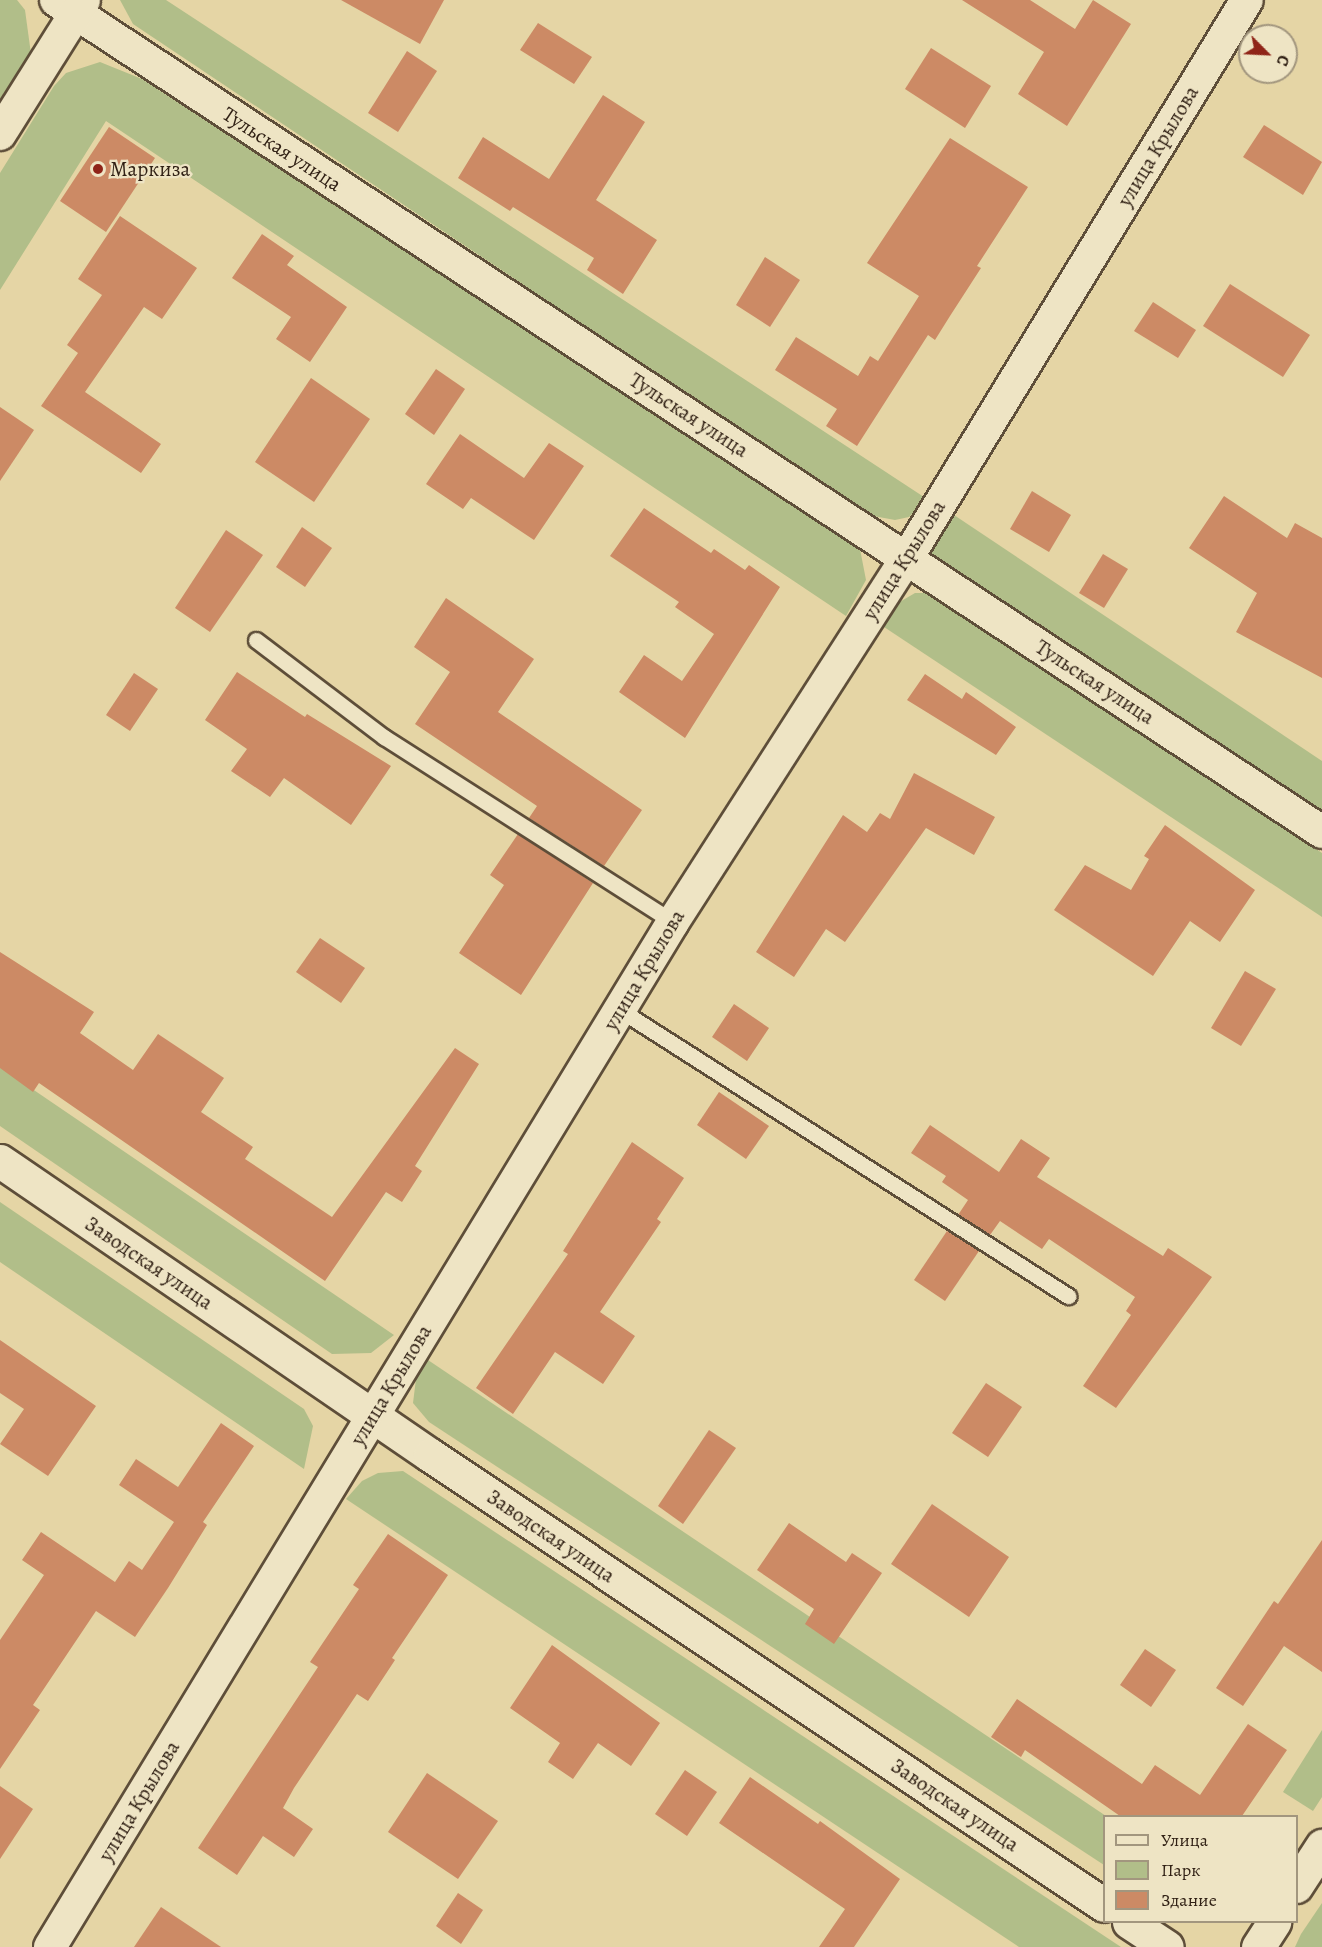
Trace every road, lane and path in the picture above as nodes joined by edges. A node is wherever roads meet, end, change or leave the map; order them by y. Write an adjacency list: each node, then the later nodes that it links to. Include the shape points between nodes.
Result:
1 (1247, 0): 4 (street, улица Крылова)
2 (71, 5): 3 (street); 4 (street, Тульская улица)
3 (0, 134)
4 (907, 558): 6 (street, Тульская улица); 7 (street, улица Крылова)
5 (256, 640): 7 (lane, via 384,738)
6 (1322, 832)
7 (673, 922): 8 (street, улица Крылова)
8 (620, 1010): 10 (lane); 11 (street, улица Крылова)
9 (0, 1161): 11 (main road, Заводская улица)
10 (1068, 1296)
11 (372, 1415): 14 (main road, Заводская улица); 17 (street, улица Крылова)
12 (1322, 1846): 13 (main road)
13 (1298, 1883)
14 (1103, 1904)
15 (1131, 1923): 18 (main road)
16 (1273, 1923): 19 (main road)
17 (52, 1946)
18 (1167, 1947)
19 (1258, 1947)

